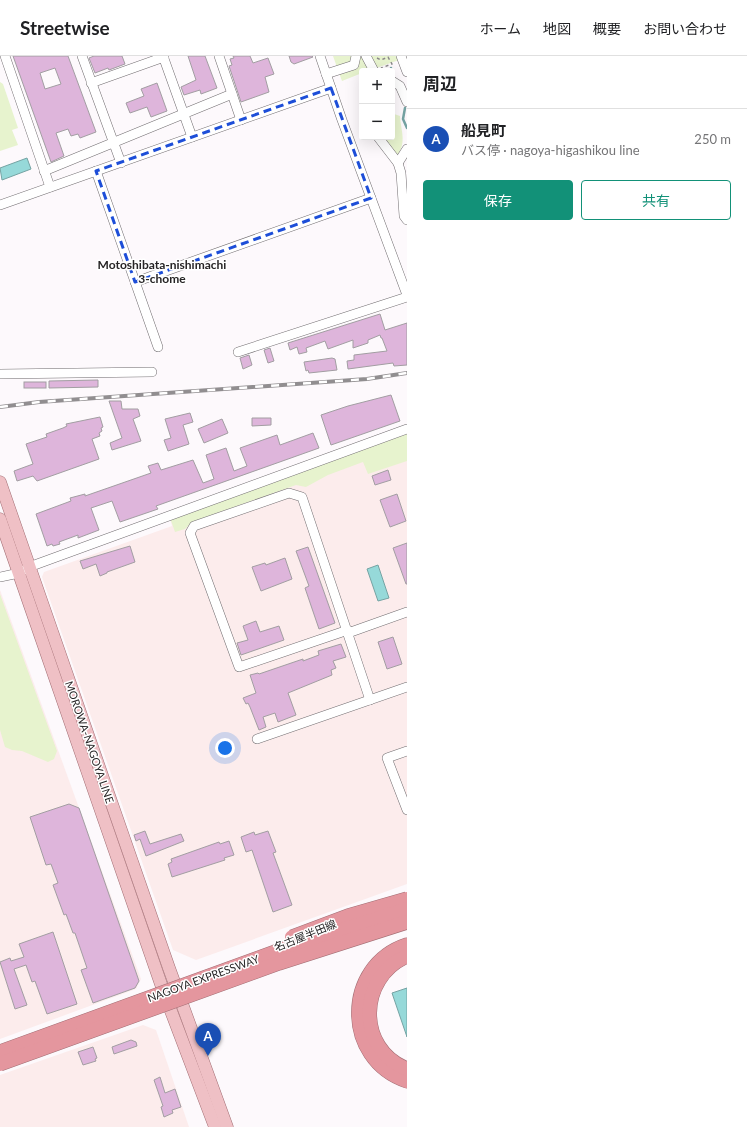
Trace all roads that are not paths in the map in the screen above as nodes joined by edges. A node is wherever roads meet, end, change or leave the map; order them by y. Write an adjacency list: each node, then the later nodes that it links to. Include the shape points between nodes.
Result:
1 (5, 56): 25 (street)
2 (82, 56): 12 (street)
3 (219, 56): 15 (street)
4 (320, 56): 11 (street)
5 (356, 56): 11 (street, via 354,65)
6 (366, 56): 9 (street)
7 (401, 56): 10 (street)
8 (164, 57): 12 (street); 17 (street)
9 (375, 68)
10 (407, 72)
11 (326, 74): 14 (street)
12 (92, 83): 21 (street)
13 (395, 83): 16 (street, via 400,86)
14 (331, 88): 18 (street); 28 (street)
15 (232, 94): 17 (street); 18 (street)
16 (407, 102)
17 (184, 113): 19 (street); 21 (street)
18 (241, 120): 19 (street)
19 (192, 137): 23 (street)
20 (380, 140): 24 (street)
21 (113, 143): 23 (street); 25 (street)
22 (407, 149): 24 (street)
23 (120, 163): 26 (street)
24 (398, 163): 30 (street, via 404,216)
25 (44, 171): 27 (street)
26 (96, 171): 27 (street); 31 (street)
27 (50, 187): 29 (street)
28 (371, 198): 31 (street); 32 (street)
29 (0, 205)
30 (407, 220)
31 (135, 282): 33 (street)
32 (407, 296): 34 (street)
33 (158, 348)
34 (238, 352)
35 (152, 372): 36 (street)
36 (0, 374)
37 (407, 428): 40 (street)
38 (0, 482): 40 (main road, MOROWA-NAGOYA LINE)
39 (0, 519): 40 (main road, MOROWA-NAGOYA LINE)
40 (24, 570): 41 (street); 57 (main road, MOROWA-NAGOYA LINE)
41 (0, 577)
42 (407, 612): 43 (street)
43 (348, 631): 43 (street, via 302,497 289,493 194,526 190,534 239,667); 45 (street)
44 (407, 687): 45 (street)
45 (370, 700): 46 (street)
46 (256, 739)
47 (407, 751): 48 (street, via 387,758)
48 (407, 810)
49 (407, 895): 57 (main road, 名古屋半田線)
50 (407, 899): 57 (highway, bridge, via 348,916 296,935)
51 (407, 909): 57 (highway, NAGOYA EXPRESSWAY, bridge)
52 (407, 920): 56 (highway, NAGOYA EXPRESSWAY, bridge); 58 (main road, 名古屋半田線)
53 (407, 928): 56 (highway, bridge)
54 (407, 945): 65 (highway, via 387,955 369,975 361,992 358,1017 364,1042 374,1058 391,1073)
55 (407, 956): 64 (highway, via 393,964 376,984 370,1000 369,1016 372,1032 379,1047 390,1059)
56 (279, 963): 62 (highway, NAGOYA EXPRESSWAY, bridge)
57 (166, 989): 58 (main road, MOROWA-NAGOYA LINE); 59 (main road, MOROWA-NAGOYA LINE); 60 (main road, 名古屋半田線); 61 (highway, NAGOYA EXPRESSWAY, bridge)
58 (181, 1002): 59 (main road, 名古屋半田線); 67 (main road, MOROWA-NAGOYA LINE)
59 (169, 1006): 63 (main road, 名古屋半田線); 66 (main road, MOROWA-NAGOYA LINE)
60 (0, 1048)
61 (0, 1052)
62 (0, 1064)
63 (0, 1068)
64 (407, 1069)
65 (407, 1081)
66 (215, 1127)
67 (227, 1127)

